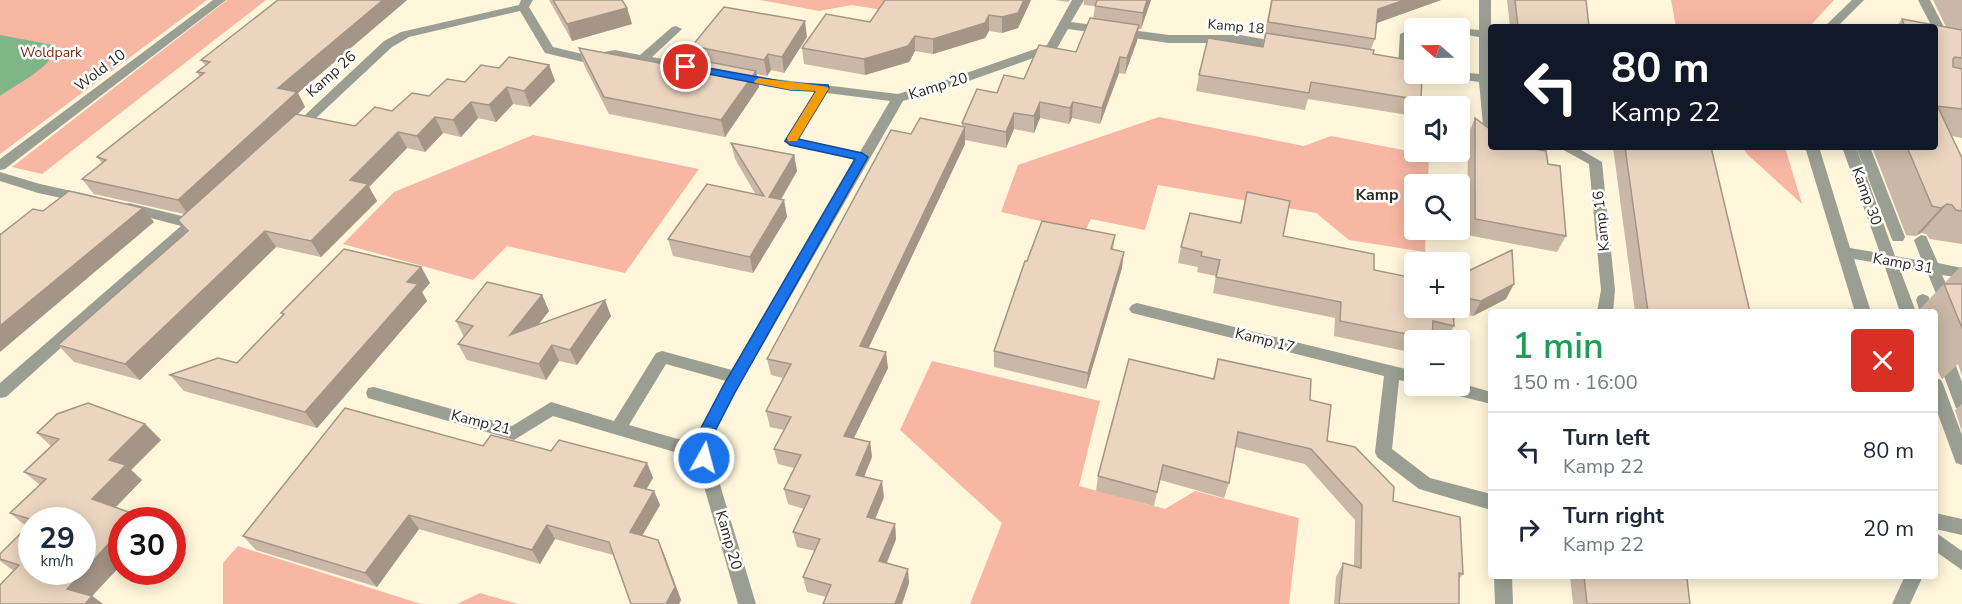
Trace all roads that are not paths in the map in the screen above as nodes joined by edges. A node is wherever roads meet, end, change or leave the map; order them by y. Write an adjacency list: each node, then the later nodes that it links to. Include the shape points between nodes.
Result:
1 (220, 0): 30 (street, Wold 10)
2 (1078, 0): 10 (street, Kamp 20)
3 (1485, 0): 14 (street)
4 (1858, 0): 8 (street)
5 (1924, 0): 9 (street)
6 (1934, 0): 16 (street)
7 (525, 4): 17 (street, Kamp 26, via 549,50 587,60 615,54); 24 (street, Kamp 26, via 405,34)
8 (1833, 24)
9 (1936, 24)
10 (1065, 25): 15 (street, Kamp 18, via 1169,39 1240,39); 22 (street, Kamp 20, via 1052,47)
11 (1938, 27): 18 (street)
12 (676, 29): 17 (street)
13 (1470, 32): 14 (street)
14 (1487, 35): 20 (street)
15 (1299, 48)
16 (1962, 52)
17 (643, 59): 21 (street, via 791,87)
18 (1962, 74)
19 (1470, 77): 20 (street)
20 (1485, 79): 23 (street)
21 (824, 88): 22 (street); 29 (street, via 790,141)
22 (898, 98): 29 (street, Kamp 20)
23 (1488, 114)
24 (288, 136)
25 (1571, 150): 42 (street, Kamp 16, via 1595,162 1608,290)
26 (1813, 150): 36 (street)
27 (1850, 150): 37 (street, Kamp 30)
28 (1864, 150): 34 (street, Kamp 30)
29 (862, 157): 48 (street, Kamp 20)
30 (0, 166)
31 (0, 176): 33 (street)
32 (210, 208): 33 (street)
33 (193, 224): 49 (street)
34 (1898, 237)
35 (1921, 240): 38 (street)
36 (1845, 252): 37 (street, Kamp 31); 43 (street)
37 (1889, 260): 38 (street, Kamp 31); 44 (street, Kamp 30)
38 (1932, 268): 39 (street, Kamp 31); 40 (street)
39 (1962, 273)
40 (1947, 304)
41 (1137, 309): 46 (street, Kamp 17)
42 (1605, 309)
43 (1862, 309)
44 (1907, 309)
45 (1938, 339): 54 (street)
46 (1392, 371): 47 (street, Kamp 17); 58 (street, via 1383,452 1425,484)
47 (1404, 374)
48 (736, 377): 55 (street, via 662,357); 56 (street, Kamp 20)
49 (0, 392)
50 (1938, 392): 57 (street)
51 (374, 393): 55 (street, Kamp 21, via 514,433 550,409)
52 (1470, 393): 53 (street)
53 (1488, 397)
54 (1962, 403)
55 (618, 428): 56 (street, Kamp 21, via 678,446)
56 (700, 445): 65 (street, Kamp 20)
57 (1962, 458)
58 (1488, 501)
59 (1938, 522): 60 (street)
60 (1962, 527)
61 (1938, 542): 62 (street)
62 (1962, 562)
63 (1503, 579): 66 (street)
64 (1913, 579): 67 (street)
65 (747, 604)
66 (1504, 604)
67 (1901, 604)

